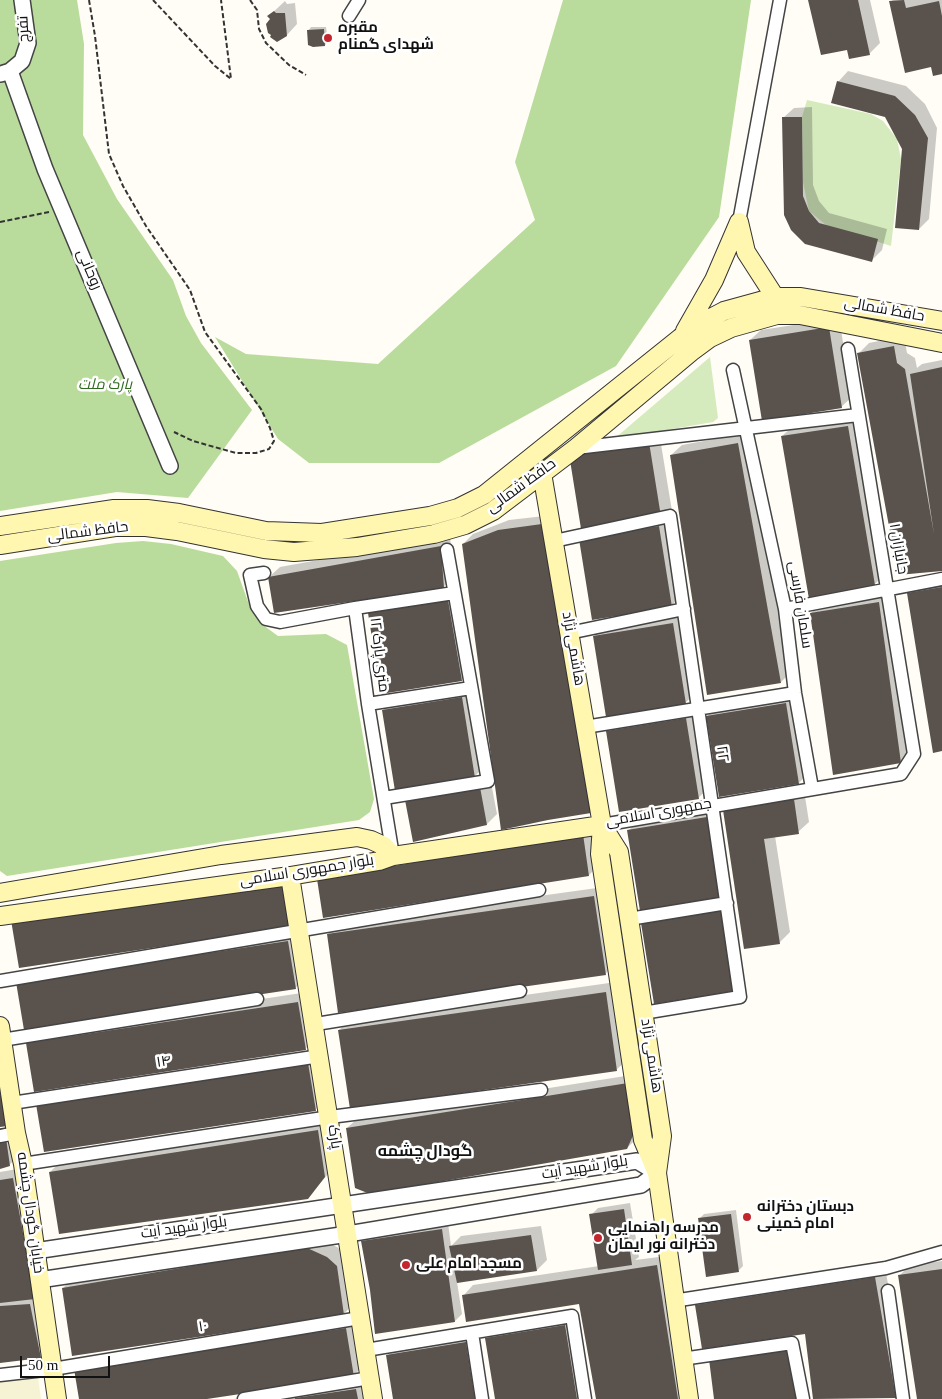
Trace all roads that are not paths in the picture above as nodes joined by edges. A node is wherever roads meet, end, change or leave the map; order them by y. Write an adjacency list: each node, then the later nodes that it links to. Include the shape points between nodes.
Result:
1 (22, 0): 5 (street, تفرج, via 28,44 22,61)
2 (359, 0): 4 (street)
3 (780, 0): 6 (street)
4 (349, 16)
5 (5, 73): 16 (street, روحانی)
6 (739, 222): 7 (main road, via 746,252); 9 (main road, via 714,280)
7 (775, 297): 8 (main road, حافظ شمالی, via 801,297); 9 (main road, حافظ شمالی, via 724,311)
8 (942, 321)
9 (680, 338): 18 (main road, حافظ شمالی, via 484,495 458,508 430,516 354,529 294,534 147,509 114,509)
10 (942, 343): 15 (main road, حافظ شمالی, via 800,315 754,320 710,338)
11 (848, 349): 13 (street, جانبازان ۱)
12 (733, 370): 14 (street, سلمان فارسی)
13 (858, 415): 14 (street); 24 (street, جانبازان ۱)
14 (748, 429): 15 (street); 28 (street, سلمان فارسی)
15 (576, 448): 17 (main road, حافظ شمالی)
16 (170, 466)
17 (542, 473): 19 (main road, هاشمی نژاد); 20 (main road, حافظ شمالی, via 493,511 464,525 434,534 348,548 294,552 264,549 146,527 115,527)
18 (2, 524)
19 (554, 541): 27 (street, ۲۲, via 670,516); 29 (main road, هاشمی نژاد)
20 (0, 544)
21 (447, 550): 25 (street)
22 (264, 572): 26 (street, ۱۲ متری پارک, via 250,576 257,606 266,619 280,622)
23 (942, 580): 24 (street)
24 (887, 590): 28 (street); 35 (street, جانبازان ۱)
25 (454, 593): 26 (street); 30 (street)
26 (355, 608): 32 (street, ۱۲ متری پارک)
27 (684, 609): 29 (street); 33 (street, ۲۲)
28 (785, 609): 31 (street, سلمان فارسی)
29 (569, 633): 34 (main road, هاشمی نژاد)
30 (471, 688): 32 (street); 37 (street, via 488,781)
31 (795, 693): 33 (street); 36 (street, سلمان فارسی)
32 (368, 704): 37 (street, ۱۲ متری پارک)
33 (698, 709): 34 (street); 38 (street, ۲۲)
34 (585, 727): 39 (main road, هاشمی نژاد)
35 (914, 754): 36 (street, جمهوری اسلامی, via 901,774)
36 (812, 788): 38 (street, جمهوری اسلامی)
37 (384, 798): 40 (street, ۱۲ متری پارک)
38 (712, 804): 39 (street, جمهوری اسلامی); 44 (street, ۲۲)
39 (602, 825): 40 (main road, جمهوری اسلامی); 46 (main road, هاشمی نژاد, via 619,852); 61 (main road, هاشمی نژاد, via 600,854 643,1140)
40 (393, 856): 41 (main road, بلوار جمهوری اسلامی); 43 (main road, بلوار جمهوری اسلامی, via 384,846 357,837 221,855)
41 (290, 876): 45 (main road, بلوار جمهوری اسلامی); 47 (main road, پارک)
42 (539, 890): 47 (street)
43 (0, 893)
44 (727, 903): 46 (street); 51 (street, ۲۲, via 740,997)
45 (0, 916)
46 (629, 919): 51 (main road, هاشمی نژاد)
47 (301, 931): 48 (street); 52 (main road, پارک)
48 (0, 981)
49 (520, 991): 52 (street)
50 (258, 999): 53 (street)
51 (643, 1013): 61 (main road, هاشمی نژاد, via 662,1136)
52 (316, 1024): 54 (main road, پارک)
53 (1, 1033): 55 (main road, خیابان گودال چشمه)
54 (320, 1056): 57 (street, ۱۴); 58 (main road, پارک)
55 (4, 1077): 57 (main road, خیابان گودال چشمه)
56 (541, 1090): 58 (street)
57 (12, 1103): 59 (main road, خیابان گودال چشمه)
58 (330, 1117): 60 (street); 62 (main road, پارک)
59 (8, 1135): 60 (main road, خیابان گودال چشمه)
60 (23, 1164): 64 (main road, خیابان گودال چشمه)
61 (657, 1173): 62 (street, بلوار شهید آیت, via 638,1161); 63 (street, بلوار شهید آیت, via 641,1186); 68 (main road, هاشمی نژاد)
62 (344, 1206): 63 (main road, پارک); 64 (street, بلوار شهید آیت)
63 (348, 1234): 66 (street, بلوار شهید آیت); 69 (main road, پارک)
64 (35, 1251): 66 (main road, خیابان گودال چشمه)
65 (942, 1252): 68 (street, via 886,1268)
66 (39, 1280): 73 (main road, خیابان گودال چشمه)
67 (888, 1292): 83 (street)
68 (673, 1301): 72 (main road, هاشمی نژاد)
69 (360, 1318): 71 (main road, پارک); 73 (street, ۱۰)
70 (472, 1332): 71 (street); 79 (street); 80 (street, via 572,1316)
71 (366, 1350): 75 (main road, پارک)
72 (682, 1359): 81 (main road, هاشمی نژاد); 82 (street, via 792,1343)
73 (52, 1369): 74 (street, ۱۰); 76 (main road, خیابان گودال چشمه)
74 (0, 1375)
75 (370, 1378): 77 (street); 78 (main road, پارک)
76 (57, 1399)
77 (244, 1399)
78 (373, 1399)
79 (482, 1399)
80 (585, 1399)
81 (689, 1399)
82 (803, 1399)
83 (903, 1399)

